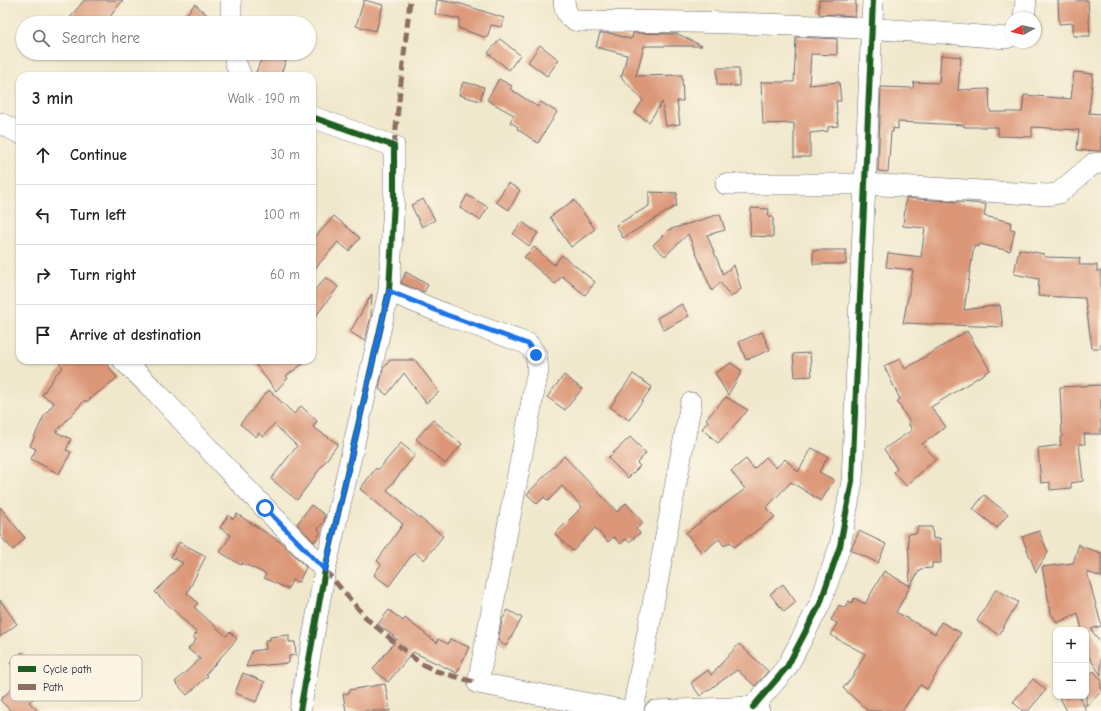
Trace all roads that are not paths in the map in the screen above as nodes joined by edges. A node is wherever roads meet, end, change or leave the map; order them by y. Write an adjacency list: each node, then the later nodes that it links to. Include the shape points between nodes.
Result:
1 (231, 0): 6 (street)
2 (564, 0): 7 (street, via 567,15 578,21)
3 (873, 0): 7 (street)
4 (1026, 0): 5 (street)
5 (1025, 12)
6 (231, 16)
7 (872, 29): 8 (street); 16 (street)
8 (1005, 38)
9 (235, 60): 10 (street)
10 (239, 72)
11 (316, 118): 17 (street, via 394,146)
12 (0, 123): 13 (street)
13 (16, 131)
14 (1101, 163): 16 (street, via 1093,164 1059,193 1048,196)
15 (726, 184): 16 (street)
16 (866, 184): 21 (street, via 852,481 840,546 820,604 788,667)
17 (389, 291): 20 (street); 23 (street, via 528,344 536,355 538,370 478,683)
18 (127, 364): 20 (street)
19 (691, 403): 24 (street)
20 (325, 570): 22 (street)
21 (756, 709): 25 (street)
22 (300, 711)
23 (627, 711)
24 (633, 711)
25 (655, 711)

